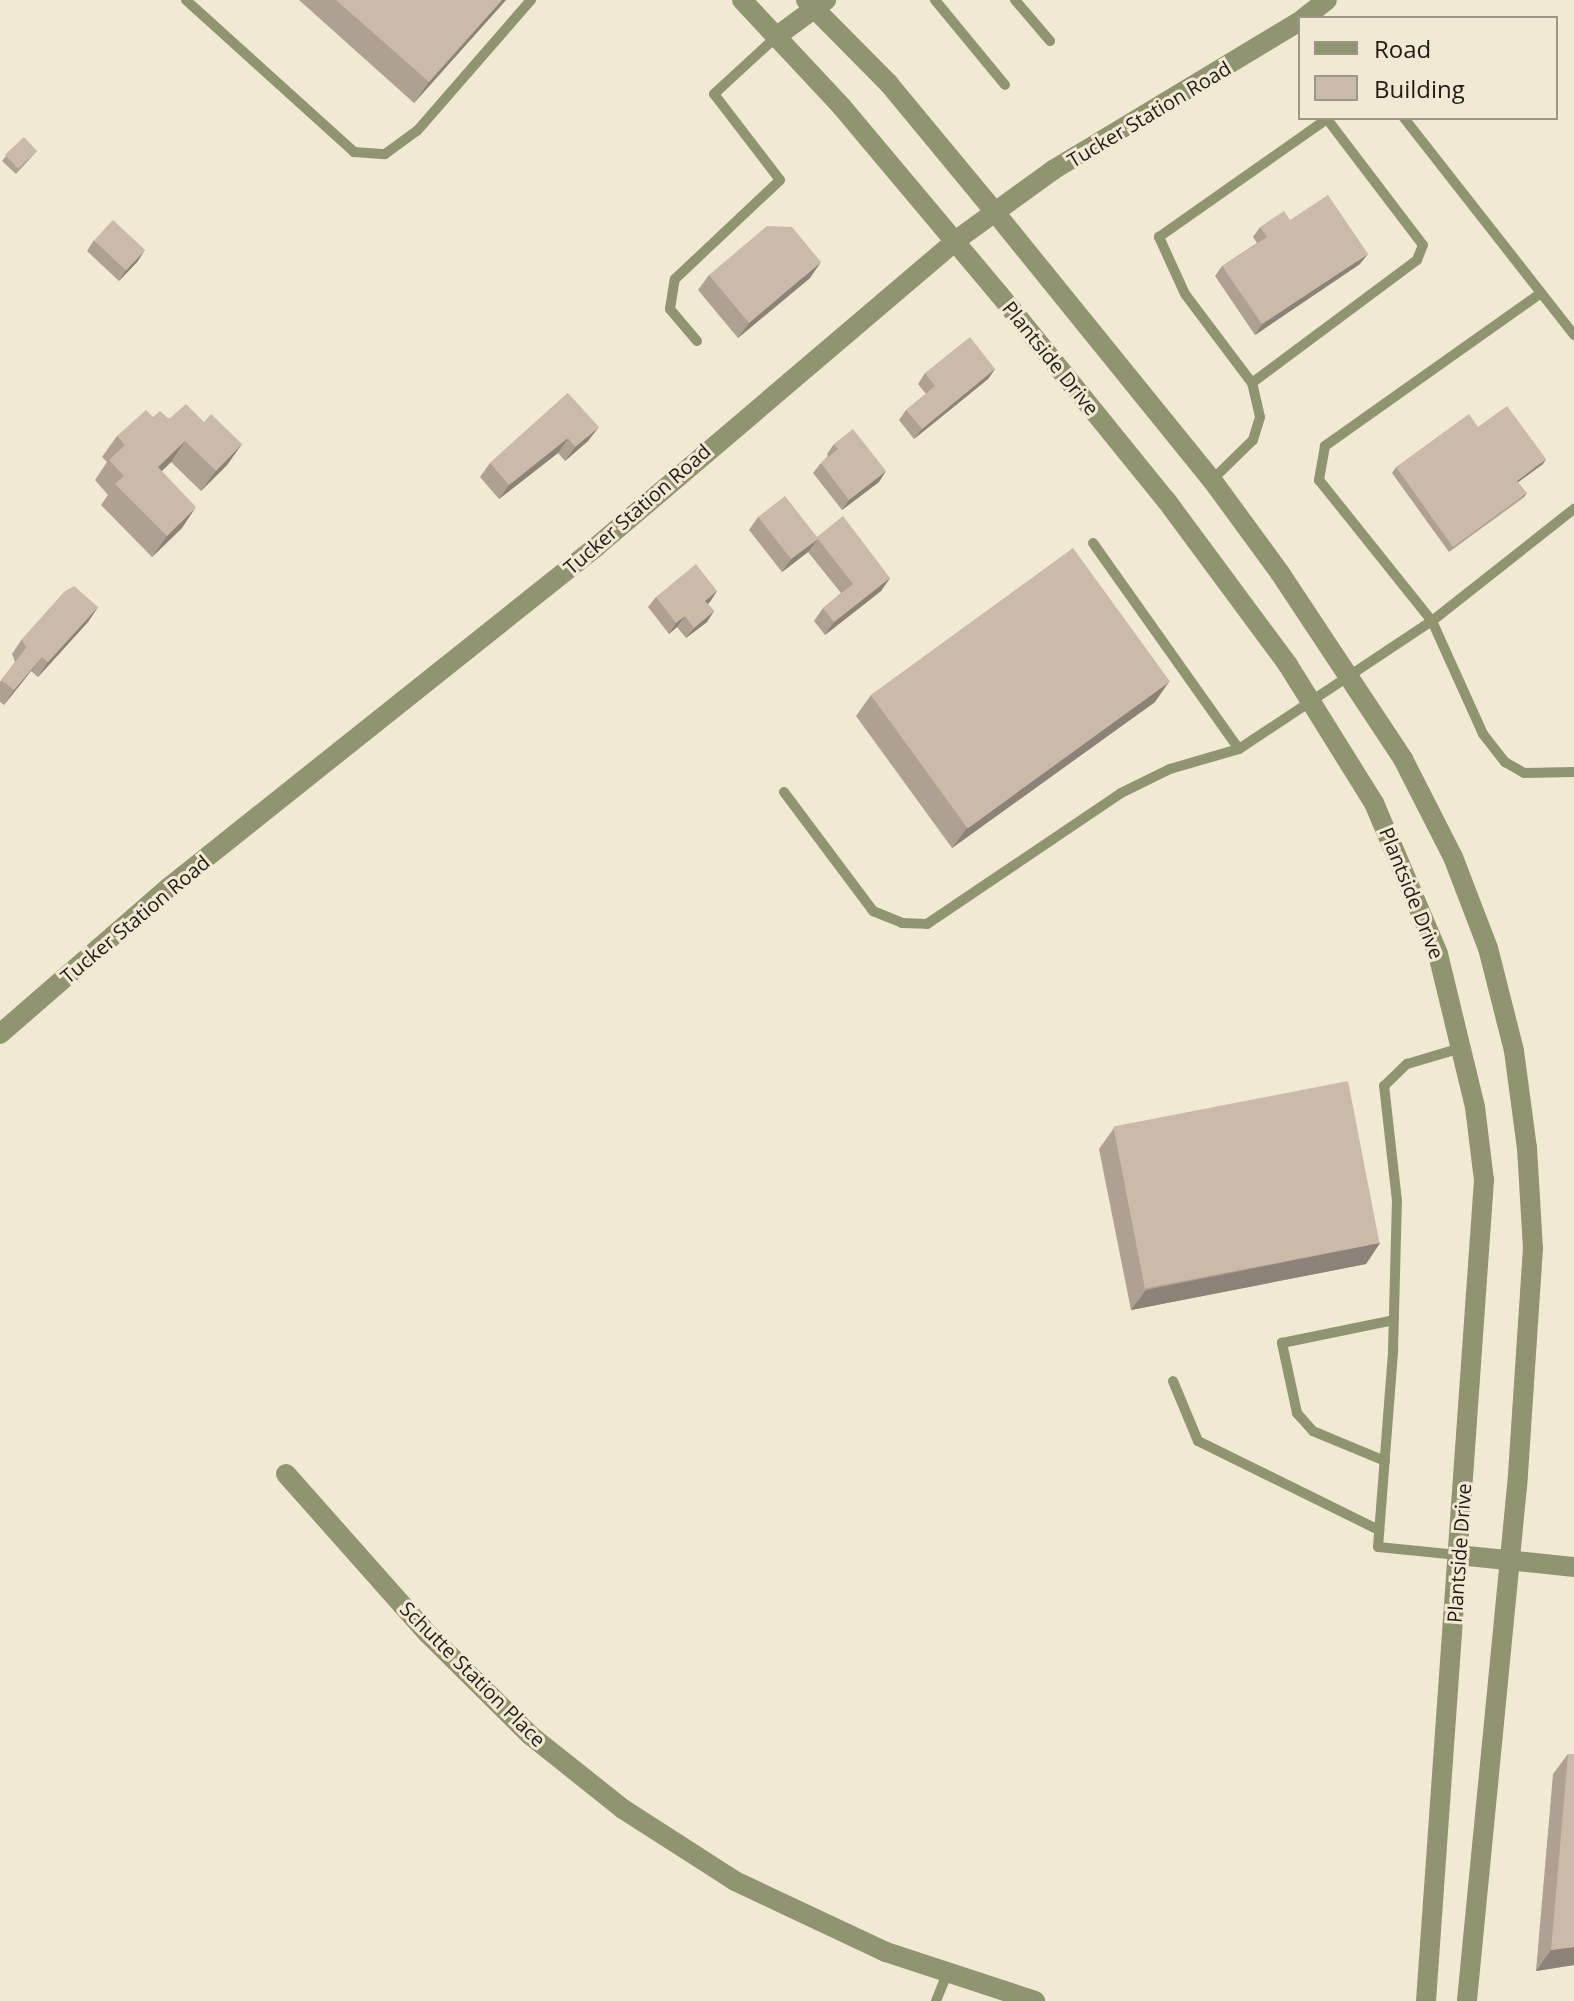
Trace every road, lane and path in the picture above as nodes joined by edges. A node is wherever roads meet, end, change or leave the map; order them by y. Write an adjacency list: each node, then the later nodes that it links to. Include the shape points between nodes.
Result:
1 (186, 0): 2 (lane, via 354,152 385,154 417,131)
2 (531, 0)
3 (742, 0): 8 (street, Plantside Drive)
4 (935, 0): 10 (lane)
5 (1015, 0): 9 (lane)
6 (816, 3): 8 (street); 14 (street)
7 (1298, 23): 14 (street, Tucker Station Road)
8 (777, 36): 15 (street, Plantside Drive); 18 (lane, via 714,94 780,180 675,279 670,309)
9 (1050, 41)
10 (1005, 85)
11 (1327, 120): 19 (lane, via 1159,237 1185,294)
12 (1329, 120): 19 (lane, via 1423,245 1417,260)
13 (1406, 120): 16 (lane)
14 (994, 211): 15 (street, Tucker Station Road); 20 (street)
15 (955, 241): 25 (street, Plantside Drive, via 1166,500); 29 (street, Tucker Station Road, via 596,547 158,897)
16 (1541, 293): 17 (lane); 23 (lane, via 1325,446 1319,480)
17 (1574, 335)
18 (697, 341)
19 (1252, 383): 20 (lane, via 1260,417 1253,440)
20 (1212, 480): 24 (street)
21 (1574, 509): 23 (lane)
22 (1093, 543): 26 (lane)
23 (1432, 621): 24 (lane); 27 (lane, via 1483,734 1505,762 1524,773)
24 (1350, 676): 25 (lane); 37 (street, via 1403,759 1453,857 1488,948 1514,1051 1533,1248)
25 (1311, 702): 26 (lane); 30 (street, Plantside Drive, via 1374,803 1406,872 1438,954)
26 (1239, 749): 28 (lane, via 1170,769 1121,793 927,924 902,923 873,911)
27 (1574, 772)
28 (784, 792)
29 (0, 1034)
30 (1463, 1048): 31 (lane, via 1407,1064 1384,1086 1397,1201); 36 (street, Plantside Drive, via 1484,1180)
31 (1394, 1320): 33 (lane); 33 (lane, via 1282,1343 1297,1413 1313,1431)
32 (1173, 1381): 35 (lane, via 1198,1441)
33 (1385, 1461): 35 (lane)
34 (286, 1474): 39 (street, Schutte Station Place, via 428,1634 530,1735 623,1809 735,1881)
35 (1379, 1530): 36 (lane, via 1378,1547)
36 (1458, 1555): 37 (street); 42 (street, Plantside Drive)
37 (1510, 1560): 38 (street); 43 (street)
38 (1574, 1567)
39 (946, 1976): 40 (lane); 41 (street, Schutte Station Place)
40 (936, 2001)
41 (1035, 2001)
42 (1426, 2001)
43 (1467, 2001)

